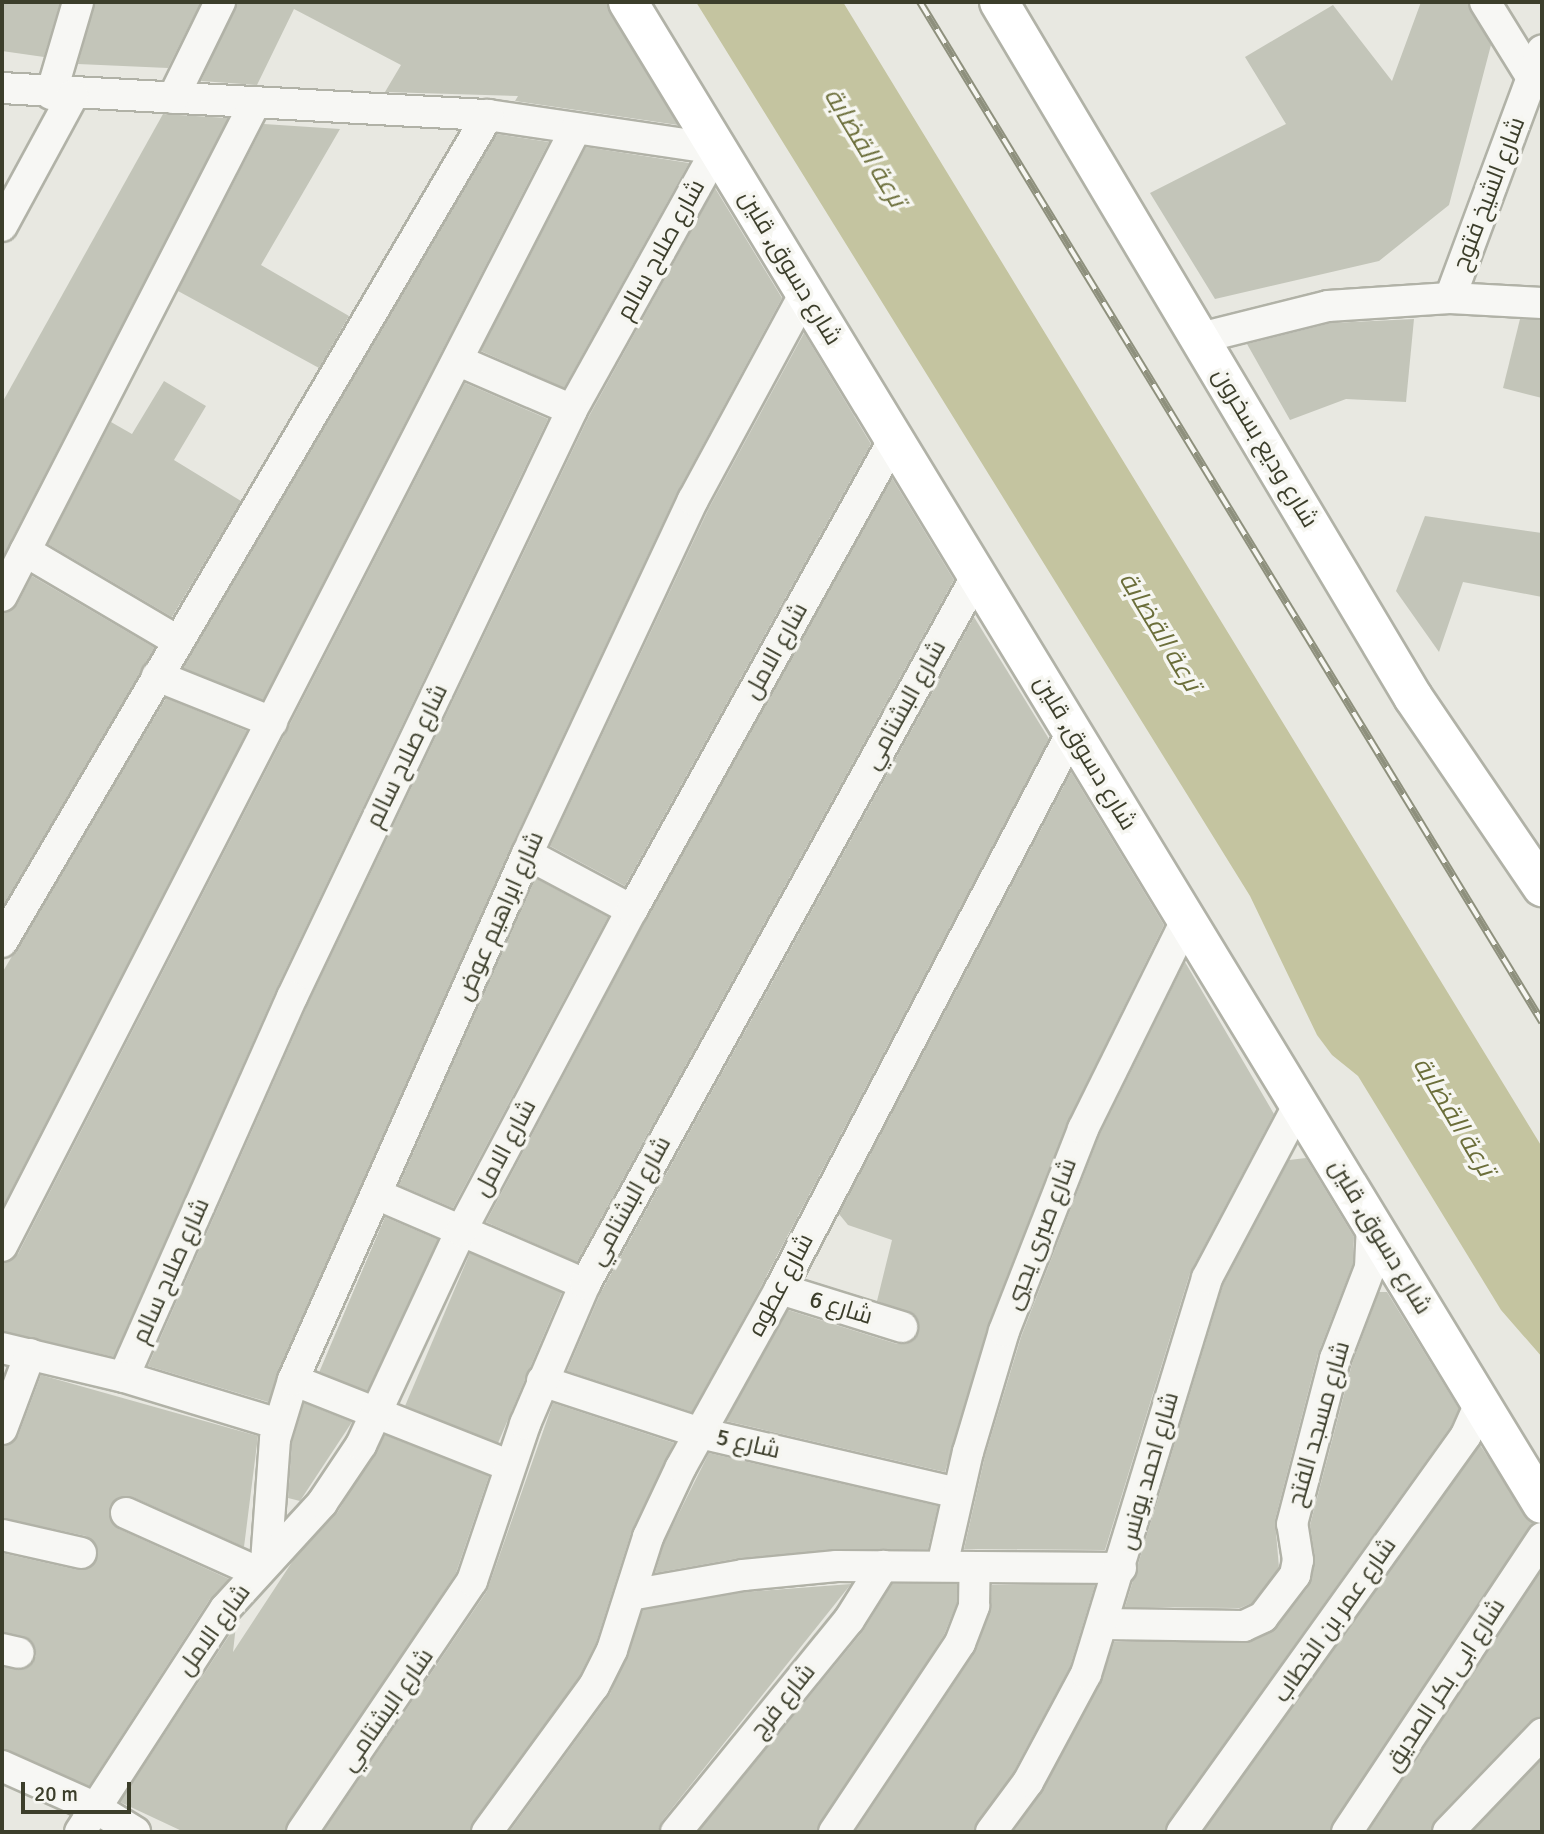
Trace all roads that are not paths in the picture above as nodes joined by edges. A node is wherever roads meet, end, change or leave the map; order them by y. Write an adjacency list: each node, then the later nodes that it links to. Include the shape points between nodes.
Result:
1 (78, 2): 8 (street)
2 (220, 2): 9 (street)
3 (628, 2): 13 (main road, شارع دسوق, قلين)
4 (999, 2): 18 (main road, شارع وديع بسخرون)
5 (1485, 2): 6 (street)
6 (1537, 65): 16 (street, شارع الشيخ فتوح)
7 (2, 88): 8 (street)
8 (62, 95): 9 (street); 14 (street)
9 (173, 98): 10 (street)
10 (256, 103): 11 (street); 22 (street)
11 (488, 115): 12 (street); 25 (street)
12 (575, 130): 13 (street); 19 (street)
13 (717, 149): 15 (main road, شارع دسوق, قلين); 20 (street, شارع صلاح سالم)
14 (2, 226)
15 (805, 293): 21 (main road, شارع دسوق, قلين); 29 (street, شارع ابراهيم عوض, via 698,489)
16 (1450, 298): 17 (street); 18 (street, via 1328,306)
17 (1542, 303)
18 (1200, 338): 30 (main road, شارع وديع بسخرون, via 1413,697)
19 (459, 361): 20 (street); 27 (street)
20 (572, 410): 43 (street, شارع صلاح سالم, via 292,997)
21 (894, 439): 23 (main road, شارع دسوق, قلين); 31 (street, شارع الامل)
22 (25, 551): 24 (street); 25 (street)
23 (977, 575): 28 (main road, شارع دسوق, قلين); 39 (street, شارع البشتامي)
24 (2, 596)
25 (178, 640): 26 (street)
26 (157, 676): 27 (street); 33 (street)
27 (272, 723): 38 (street)
28 (1072, 732): 32 (main road, شارع دسوق, قلين); 40 (street, شارع عطوه)
29 (527, 854): 31 (street); 35 (street, شارع ابراهيم عوض)
30 (1542, 887)
31 (632, 910): 37 (street, شارع الامل)
32 (1187, 919): 34 (main road, شارع دسوق, قلين); 52 (street, شارع صبرى يحيي, via 1055,1195 1000,1341)
33 (2, 940)
34 (1299, 1104): 36 (main road, شارع دسوق, قلين); 62 (street, شارع احمد يونس, via 1207,1278)
35 (376, 1194): 37 (street); 44 (street, شارع ابراهيم عوض)
36 (1372, 1224): 46 (main road, شارع دسوق, قلين); 64 (street, شارع مسجد الفتح, via 1370,1268 1335,1359 1292,1524 1298,1567 1263,1617 1229,1628)
37 (461, 1231): 39 (street); 47 (street, شارع الامل)
38 (2, 1245)
39 (584, 1284): 45 (street, شارع البشتامي)
40 (779, 1289): 41 (street, شارع 6); 50 (street, شارع عطوه)
41 (902, 1327)
42 (16, 1351): 43 (street); 49 (street)
43 (124, 1377): 48 (street)
44 (293, 1380): 47 (street); 48 (street, شارع ابراهيم عوض)
45 (542, 1381): 50 (street, شارع 5); 51 (street, شارع البشتامي)
46 (1481, 1402): 53 (main road, شارع دسوق, قلين); 74 (street, شارع عمر بن الخطاب, via 1466,1435)
47 (376, 1413): 51 (street); 60 (street, شارع الامل, via 343,1475)
48 (279, 1424): 60 (street, شارع ابراهيم عوض)
49 (2, 1429)
50 (700, 1433): 52 (street, شارع 5); 63 (street, شارع عطوه, via 659,1513)
51 (510, 1466): 69 (street, شارع البشتامي, via 482,1558 460,1602)
52 (957, 1493): 59 (street, شارع صبرى يحيي)
53 (1542, 1504)
54 (126, 1513): 60 (street)
55 (2, 1535): 57 (street)
56 (1542, 1538): 75 (street, شارع ابى بكر الصديق)
57 (81, 1553)
58 (883, 1566): 59 (street); 63 (street, via 790,1569); 71 (street, شارع فرج, via 849,1620)
59 (942, 1566): 61 (street)
60 (261, 1567): 67 (street, شارع الامل, via 211,1628)
61 (975, 1567): 62 (street); 72 (street, via 974,1606 960,1643)
62 (1122, 1568): 64 (street, شارع احمد يونس)
63 (630, 1595): 70 (street, شارع عطوه, via 594,1686)
64 (1104, 1624): 73 (street, شارع احمد يونس, via 1060,1729)
65 (1542, 1734): 76 (street)
66 (2, 1766): 67 (street)
67 (88, 1820): 68 (street)
68 (135, 1832)
69 (303, 1832)
70 (487, 1832)
71 (676, 1832)
72 (834, 1832)
73 (991, 1832)
74 (1182, 1832)
75 (1347, 1832)
76 (1448, 1832)

